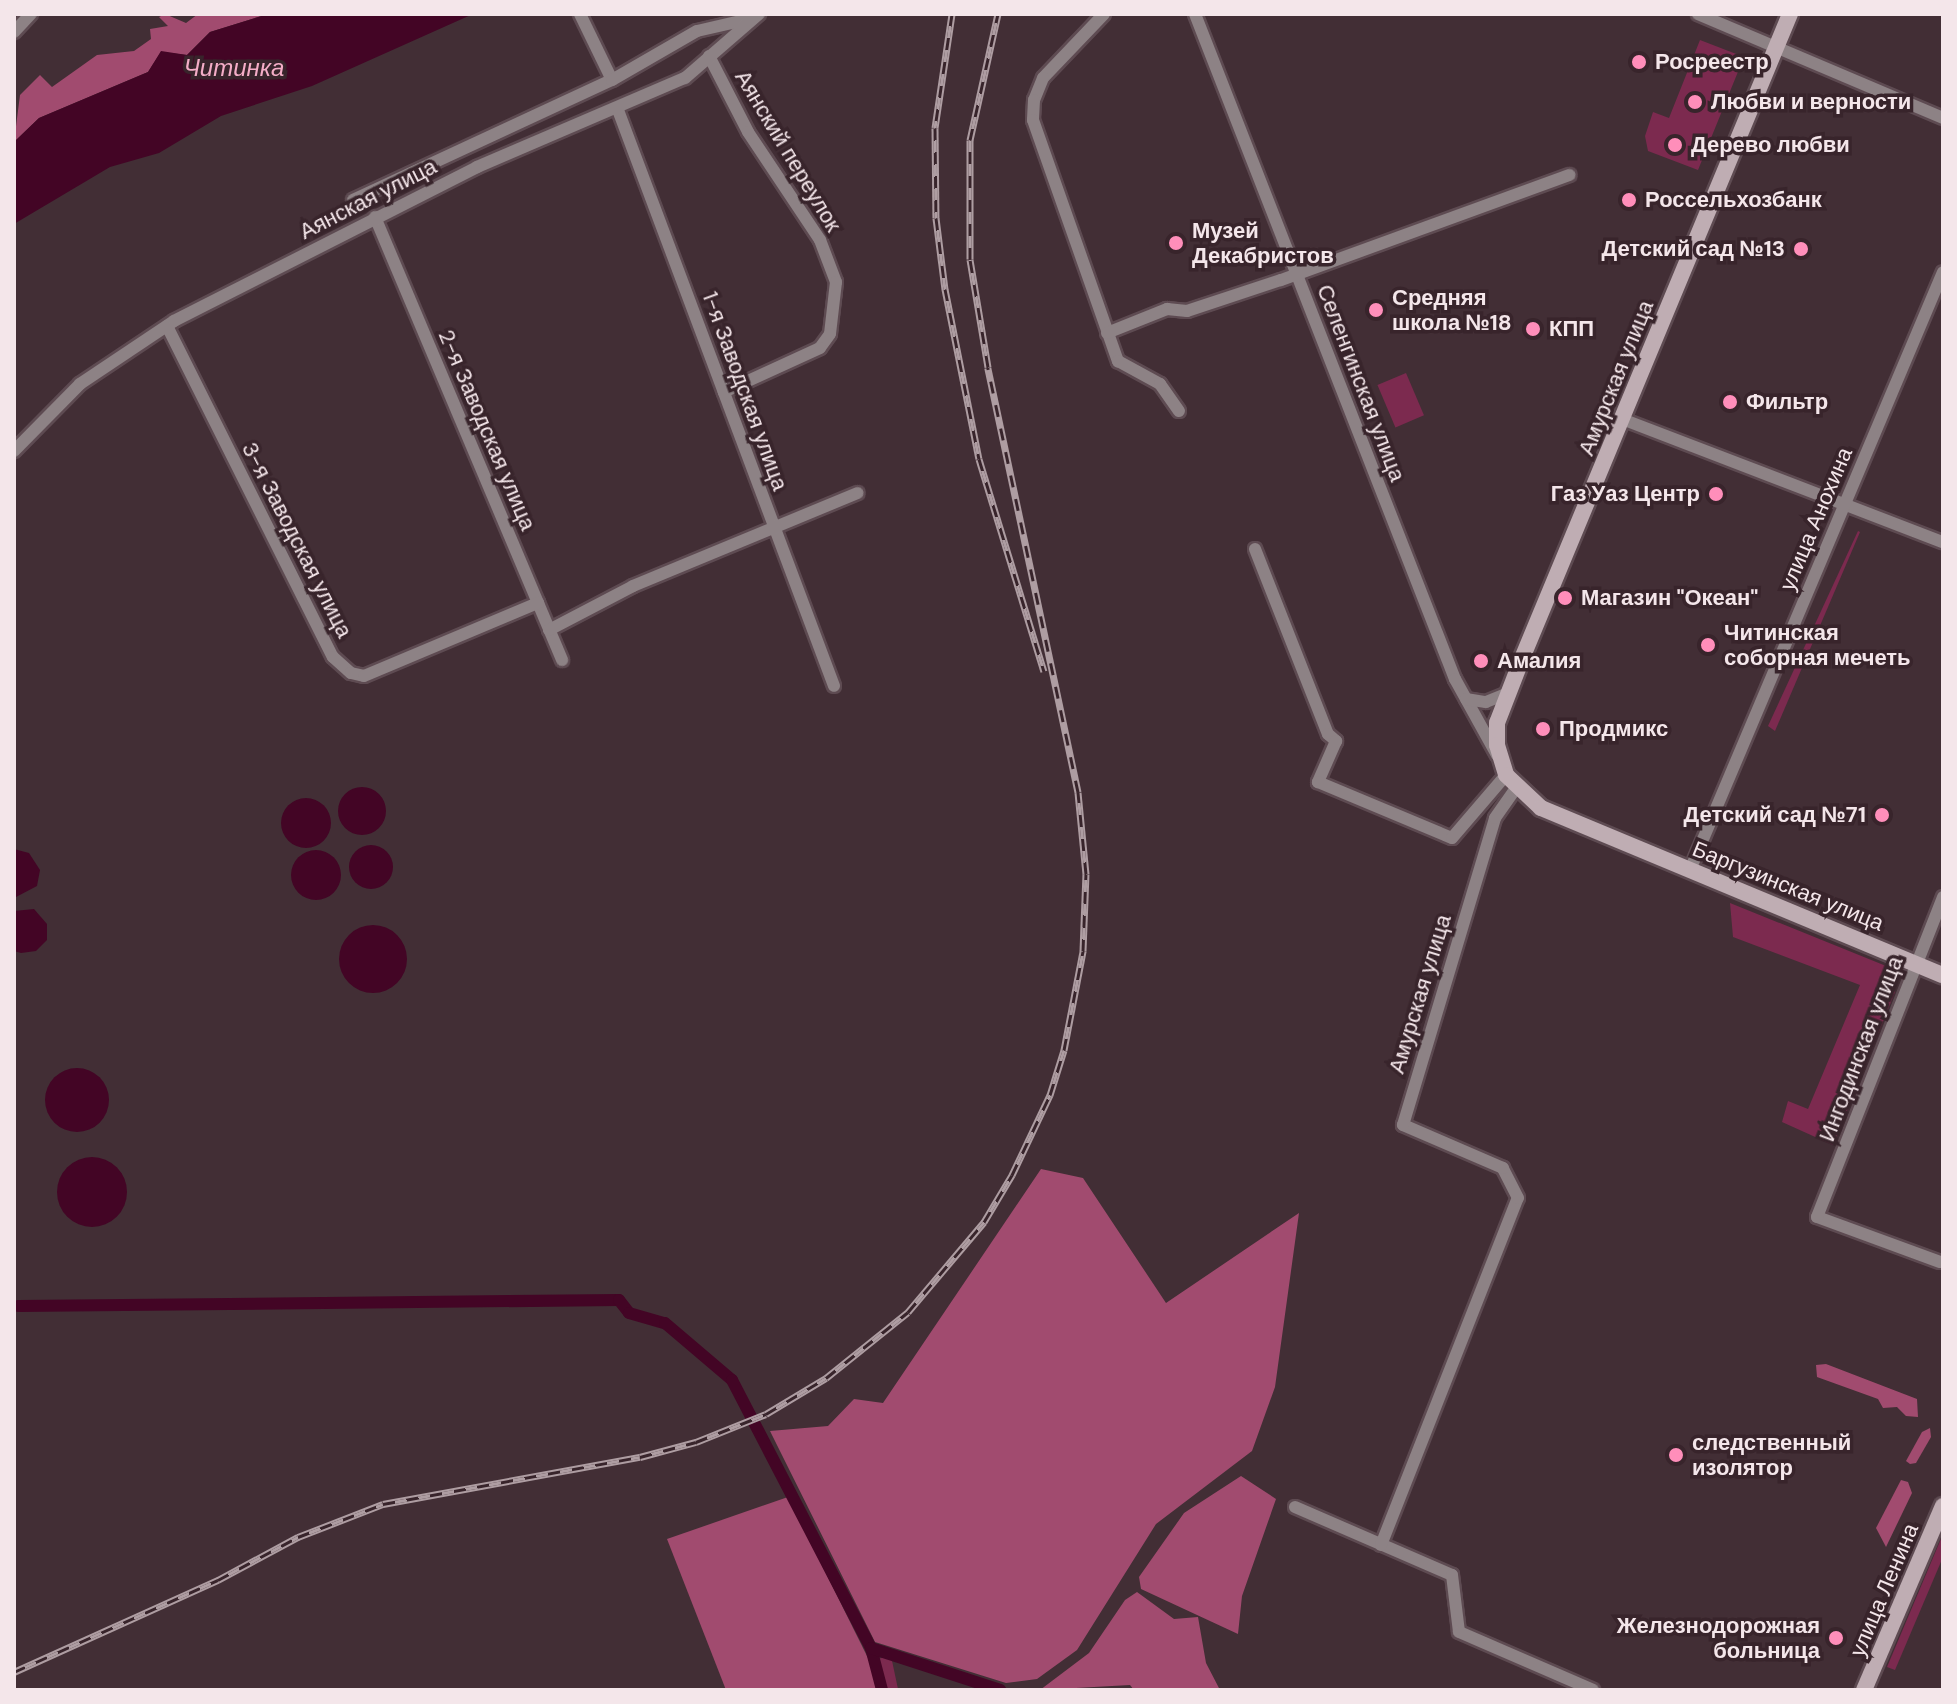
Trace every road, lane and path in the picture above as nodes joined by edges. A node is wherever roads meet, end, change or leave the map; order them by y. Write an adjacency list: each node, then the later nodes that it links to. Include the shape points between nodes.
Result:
1 (31, 14): 8 (street)
2 (580, 14): 11 (street)
3 (1104, 14): 20 (street, via 1043,78 1033,120)
4 (1195, 14): 18 (street, Селенгинская улица)
5 (1698, 14): 9 (street)
6 (1790, 14): 9 (main road, Амурская улица)
7 (755, 16): 10 (street, Аянская улица); 11 (street, via 697,31)
8 (14, 32)
9 (1777, 47): 13 (street); 23 (main road, Амурская улица)
10 (709, 56): 12 (street, Аянская улица, via 685,78); 21 (street, Аянский переулок, via 748,132 820,240 836,282 830,334 820,348)
11 (612, 80): 15 (street)
12 (618, 110): 16 (street, Аянская улица, via 477,167); 21 (street, 1-я Заводская улица)
13 (1943, 118)
14 (1569, 175): 18 (street)
15 (353, 200)
16 (375, 217): 19 (street, Аянская улица); 30 (street, 2-я Заводская улица)
17 (1943, 272): 26 (street, улица Анохина)
18 (1298, 274): 20 (street, via 1187,311 1167,309); 35 (street, Селенгинская улица)
19 (167, 326): 24 (street, Аянская улица, via 80,384); 30 (street, 3-я Заводская улица, via 333,657 351,673 364,676)
20 (1107, 333): 22 (street, via 1118,361 1160,384)
21 (724, 392): 27 (street, 1-я Заводская улица)
22 (1179, 411)
23 (1622, 419): 26 (street); 34 (main road, Амурская улица)
24 (14, 451)
25 (858, 493): 27 (street)
26 (1846, 503): 28 (street); 37 (street, улица Анохина)
27 (774, 528): 31 (street, via 633,586); 33 (street, 1-я Заводская улица)
28 (1943, 542)
29 (1255, 549): 36 (street, via 1328,734 1336,741 1318,782 1452,838)
30 (538, 603): 31 (street, 2-я Заводская улица)
31 (549, 630): 32 (street, 2-я Заводская улица)
32 (562, 660)
33 (834, 686)
34 (1508, 693): 35 (street, via 1486,702); 36 (main road, Амурская улица, via 1497,723)
35 (1466, 699): 36 (street, Селенгинская улица)
36 (1508, 775): 37 (main road, Баргузинская улица, via 1541,808); 44 (street, Амурская улица, via 1403,1125 1503,1168 1518,1198)
37 (1690, 870): 39 (main road, Баргузинская улица)
38 (1943, 897): 39 (street, Ингодинская улица)
39 (1916, 964): 40 (main road, Баргузинская улица); 41 (street, Ингодинская улица, via 1817,1217)
40 (1943, 975)
41 (1940, 1262)
42 (1943, 1506): 46 (main road, улица Ленина)
43 (1295, 1507): 44 (street)
44 (1381, 1545): 45 (street, via 1452,1575 1459,1632)
45 (1593, 1690)
46 (1864, 1690)

